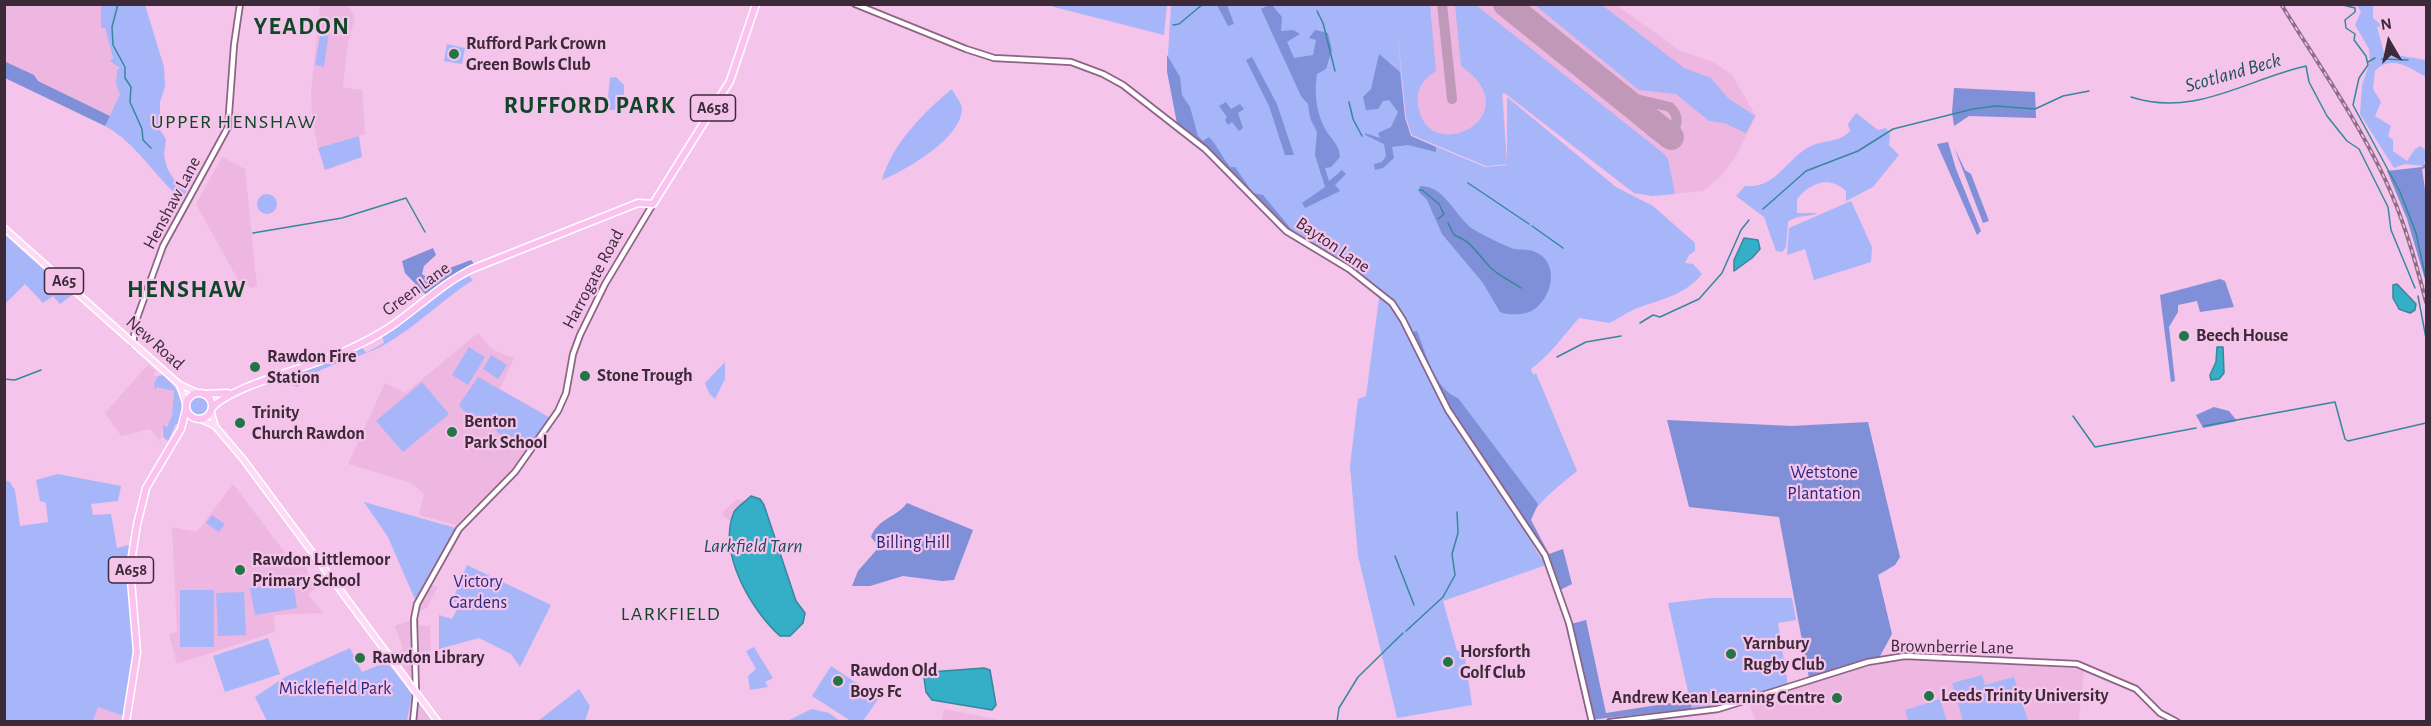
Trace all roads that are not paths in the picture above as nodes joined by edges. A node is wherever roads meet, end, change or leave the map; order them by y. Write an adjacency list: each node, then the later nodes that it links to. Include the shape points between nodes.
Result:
1 (240, 4): 6 (street, Henshaw Lane, via 228,127 163,246 137,318)
2 (756, 4): 4 (highway, Harrogate Road / A658, via 730,81)
3 (855, 4): 21 (street, Bayton Lane, via 994,58 1071,62 1123,85 1205,149 1287,231 1392,303 1448,410 1545,555 1569,623)
4 (653, 204): 9 (highway, Green Lane / A658, via 638,202 472,269 365,342); 15 (street, Harrogate Road, via 580,335 558,411 515,472 459,529 422,594 414,620)
5 (4, 228): 6 (main road, New Road / A65)
6 (134, 343): 7 (main road, New Road / A65)
7 (179, 384): 8 (main road, New Road / A65); 10 (main road, New Road / A65)
8 (200, 393): 9 (highway, Green Lane / A658); 10 (highway, via 190,397); 11 (highway, via 210,399)
9 (231, 393): 11 (highway, Green Lane / A658)
10 (186, 407): 12 (highway, via 190,416); 14 (highway, A658)
11 (211, 410): 12 (highway, A658); 13 (main road)
12 (198, 419): 13 (main road); 14 (highway, A658)
13 (215, 426): 15 (main road)
14 (181, 429): 18 (highway, A658, via 146,488 137,525 130,568 137,652)
15 (416, 692): 16 (main road); 17 (street, Harrogate Road)
16 (426, 705): 17 (street); 20 (main road)
17 (415, 708): 19 (street, Harrogate Road)
18 (126, 722)
19 (413, 722)
20 (438, 722)
21 (1592, 722)
22 (1610, 722): 23 (street, Brownberrie Lane, via 1718,709 1868,662 1905,656 2077,664 2136,689 2160,713)
23 (2177, 722)

